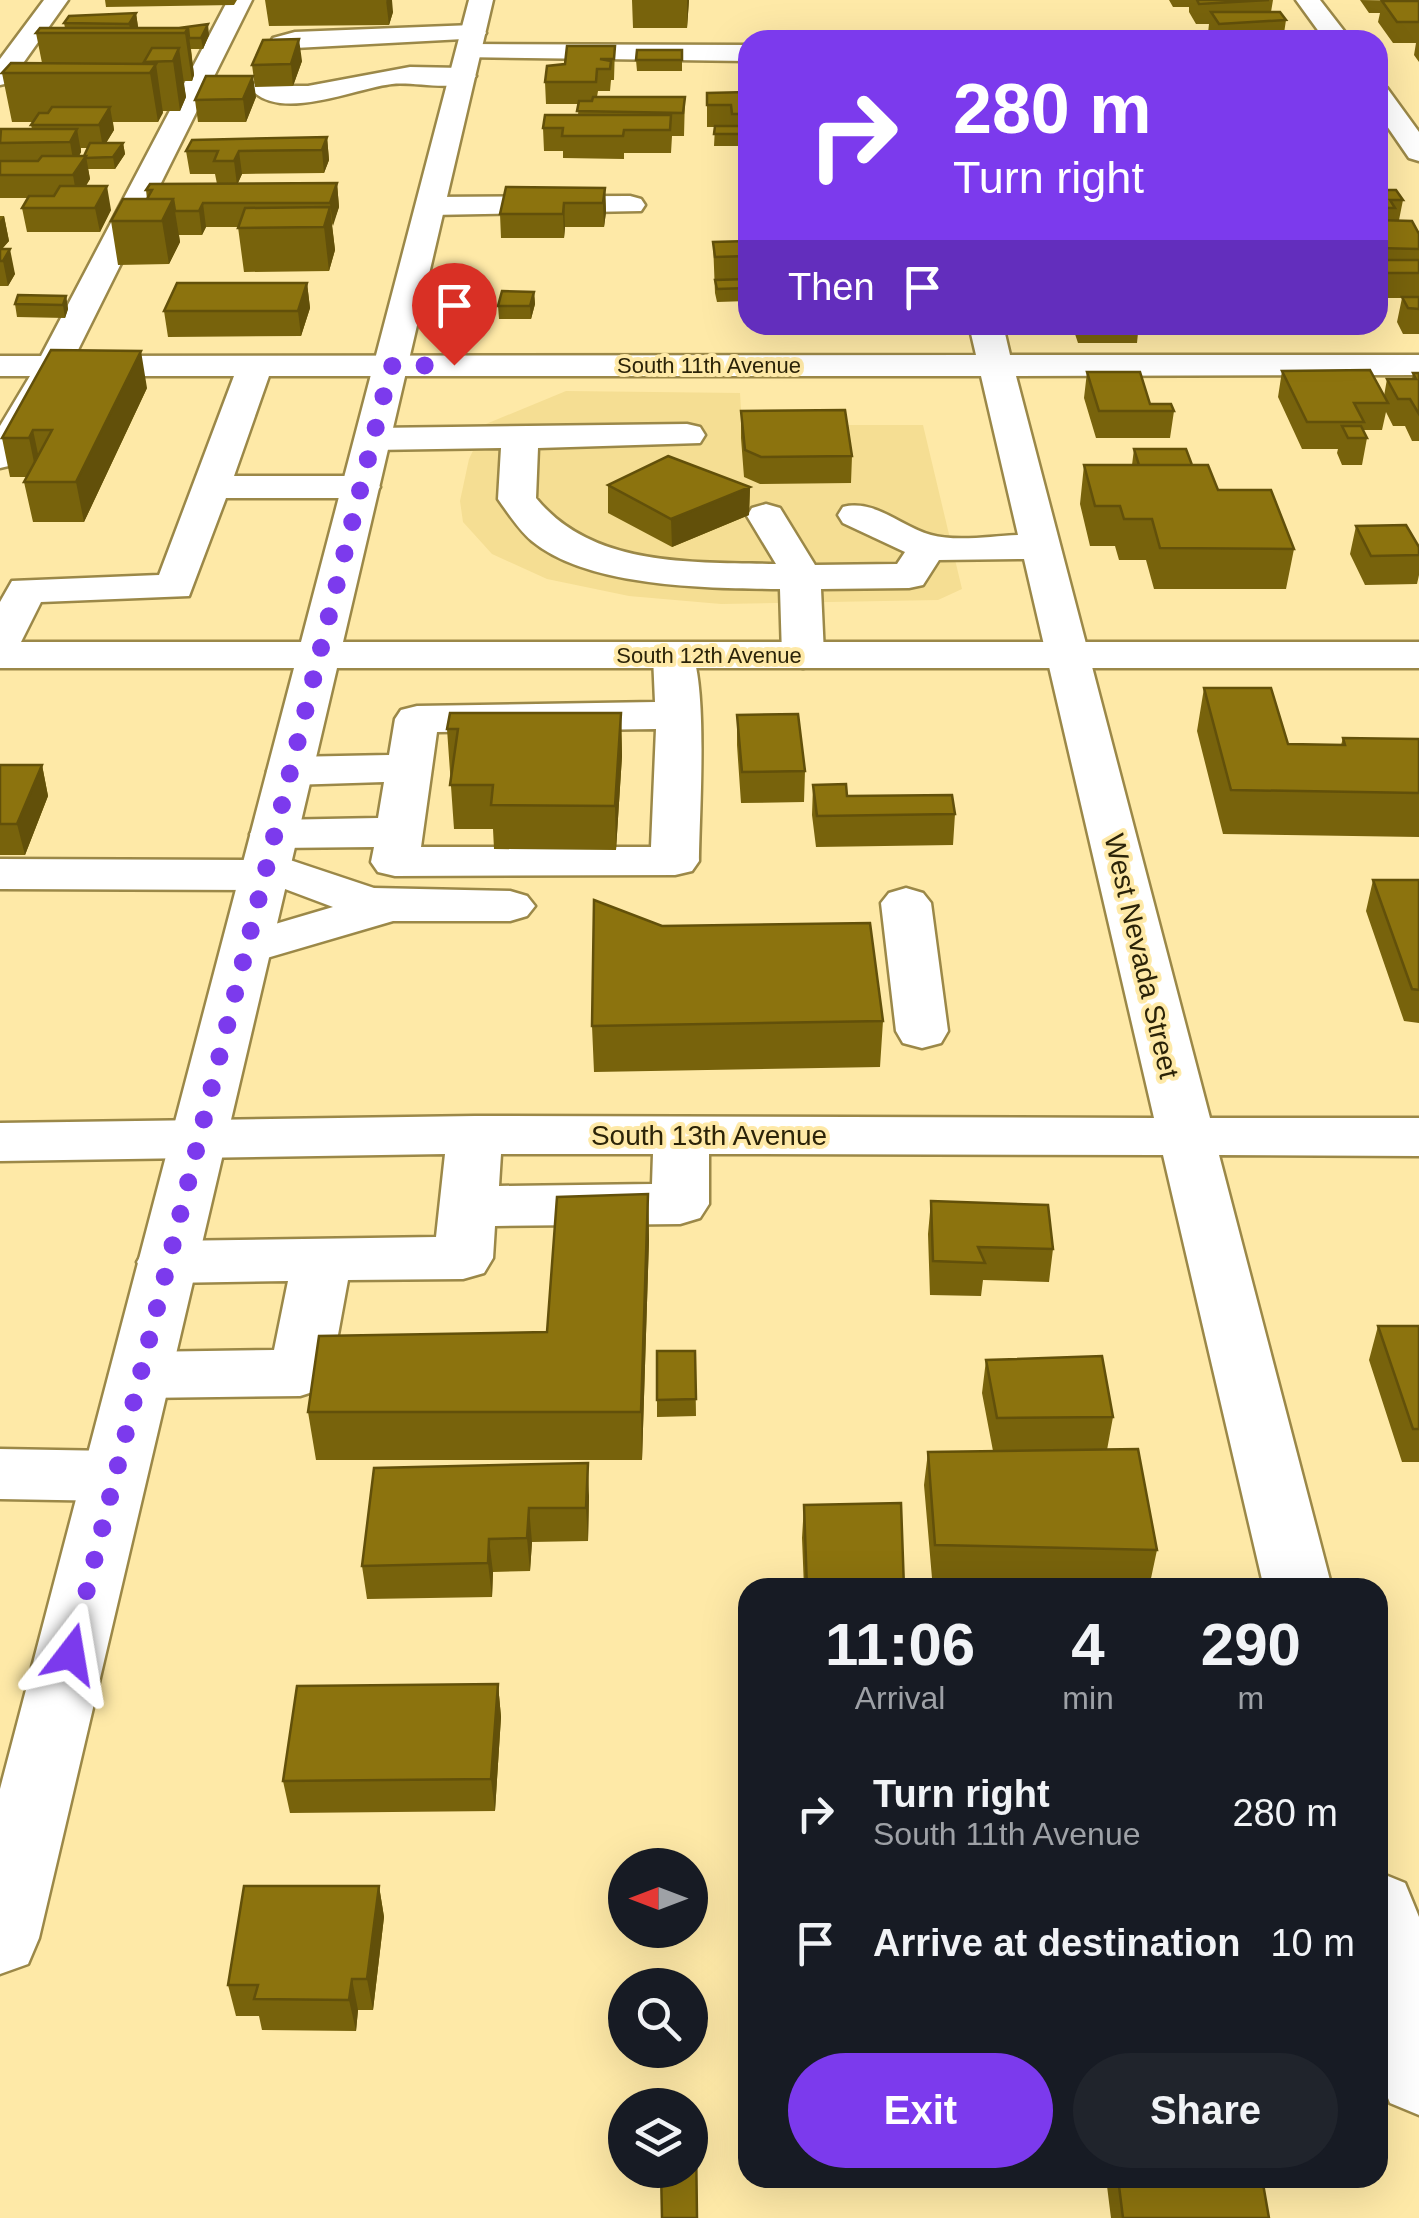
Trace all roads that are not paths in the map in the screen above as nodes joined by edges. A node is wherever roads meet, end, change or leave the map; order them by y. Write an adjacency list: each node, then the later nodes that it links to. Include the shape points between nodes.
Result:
1 (56, 0): 9 (street)
2 (240, 0): 18 (street)
3 (481, 0): 6 (street)
4 (1308, 0): 5 (street)
5 (1330, 30)
6 (469, 50): 7 (street); 8 (street, via 295,40 282,43); 10 (street, via 310,92); 14 (street)
7 (738, 53)
8 (274, 61)
9 (0, 77)
10 (262, 86)
11 (1388, 108): 12 (street)
12 (1419, 152)
13 (630, 205): 14 (street)
14 (431, 206): 20 (street)
15 (991, 345): 16 (street, South 11th Avenue); 20 (street, South 11th Avenue); 29 (street, West Nevada Street)
16 (1419, 365)
17 (0, 366): 18 (street, South 11th Avenue)
18 (53, 366): 19 (street, South 11th Avenue); 24 (street)
19 (255, 366): 20 (street, South 11th Avenue); 26 (street)
20 (391, 366): 23 (street)
21 (686, 435): 22 (street)
22 (520, 437): 23 (street); 31 (street, via 517,499 548,536 602,561)
23 (373, 438): 25 (street)
24 (0, 457)
25 (360, 487): 26 (street); 37 (street)
26 (212, 488): 32 (street, via 175,587 26,590)
27 (856, 515): 30 (street)
28 (766, 516): 31 (street)
29 (1041, 546): 30 (street); 34 (street, West Nevada Street)
30 (927, 548): 31 (street, via 909,576)
31 (800, 575): 33 (street)
32 (0, 645)
33 (803, 655): 34 (street, South 12th Avenue); 38 (street, South 12th Avenue)
34 (1068, 655): 35 (street, South 12th Avenue); 52 (street, West Nevada Street)
35 (1419, 655)
36 (0, 656): 37 (street, South 12th Avenue)
37 (318, 656): 38 (street, South 12th Avenue); 41 (street)
38 (674, 656): 39 (street)
39 (678, 715): 40 (street, via 417,719); 42 (street, via 675,861 396,862)
40 (408, 768): 41 (street); 42 (street)
41 (290, 771): 43 (street)
42 (398, 832): 43 (street)
43 (268, 859): 44 (street); 46 (street, via 365,902); 48 (street)
44 (0, 874)
45 (906, 903): 49 (street)
46 (394, 906): 47 (street); 48 (street)
47 (510, 906)
48 (246, 949): 55 (street)
49 (922, 1031)
50 (681, 1134): 51 (street, South 13th Avenue); 52 (street, South 13th Avenue); 56 (street, via 680,1204)
51 (475, 1135): 55 (street, South 13th Avenue); 56 (street)
52 (1185, 1137): 53 (street, South 13th Avenue); 62 (street, West Nevada Street)
53 (1419, 1138)
54 (0, 1142): 55 (street, South 13th Avenue)
55 (199, 1142): 58 (street)
56 (468, 1206): 57 (street, via 464,1258)
57 (322, 1261): 58 (street); 59 (street, via 300,1373)
58 (167, 1262): 59 (street)
59 (140, 1376): 61 (street)
60 (0, 1474): 61 (street)
61 (114, 1476): 63 (street)
62 (1295, 1578)
63 (0, 1938)
64 (1388, 1949): 65 (street)
65 (1419, 2075)

